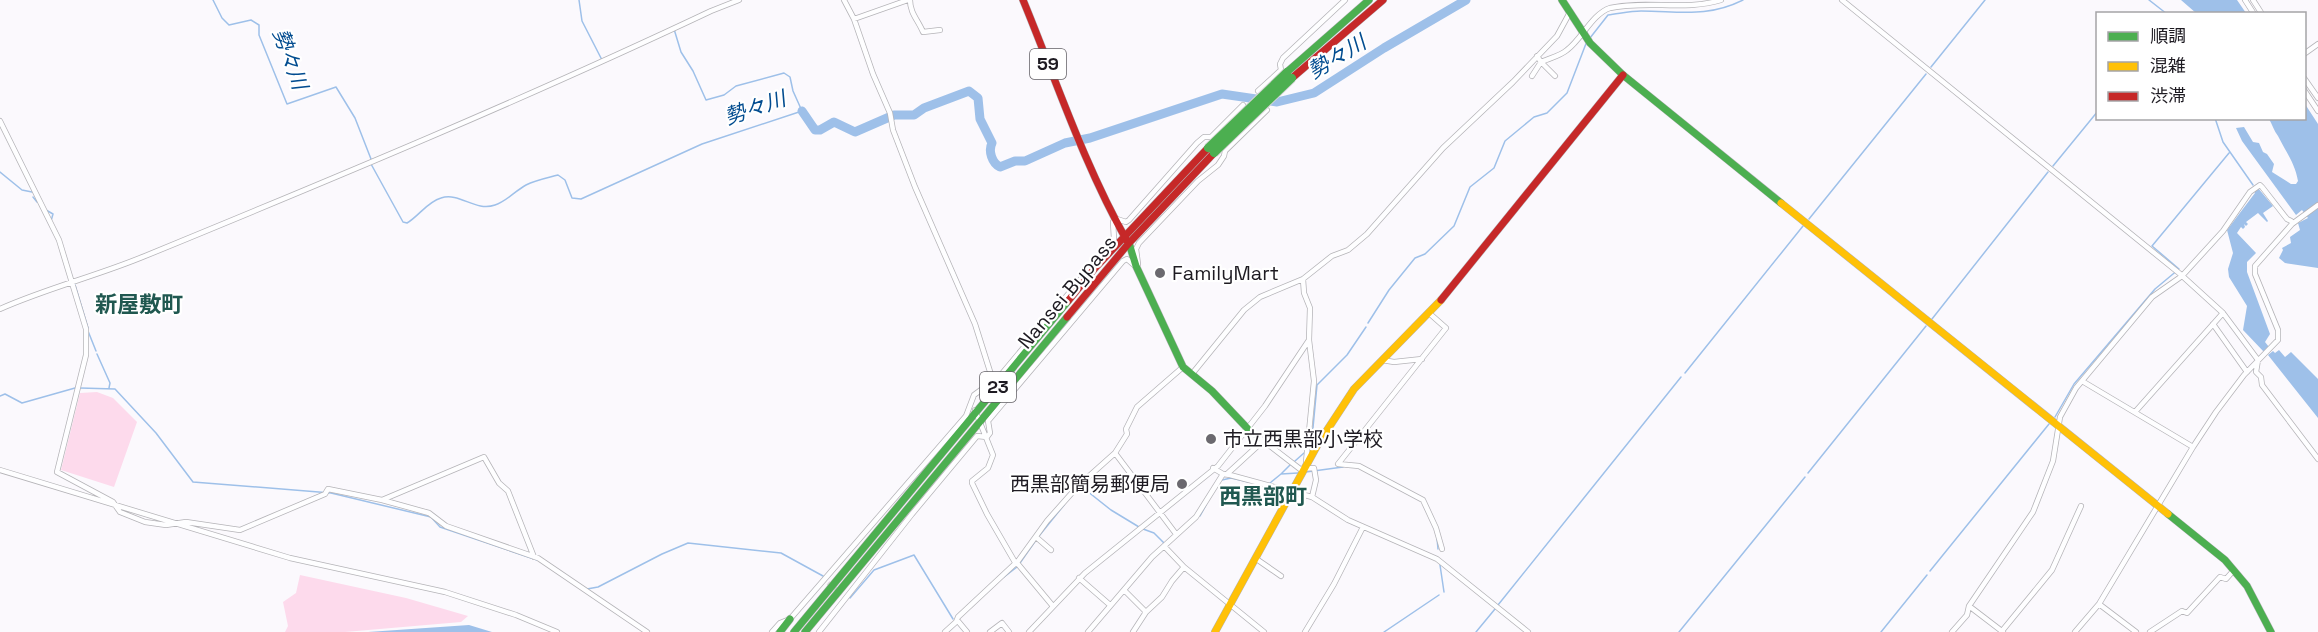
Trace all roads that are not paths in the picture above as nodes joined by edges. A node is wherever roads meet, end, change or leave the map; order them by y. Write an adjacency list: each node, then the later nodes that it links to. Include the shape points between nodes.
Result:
1 (739, 0): 36 (street, via 451,129)
2 (844, 0): 12 (street)
3 (909, 0): 12 (street); 13 (street, via 913,17 923,32)
4 (1023, 0): 30 (main road, 59)
5 (1345, 0): 22 (street, via 1283,58 1281,70)
6 (1369, 0): 17 (main road, Nansei Bypass / 23)
7 (1383, 0): 17 (main road, Nansei Bypass / 23)
8 (1562, 0): 11 (main road)
9 (1721, 0): 14 (street, via 1608,8 1599,14)
10 (1842, 0): 34 (street)
11 (1569, 14): 14 (main road); 15 (street, via 1557,36)
12 (854, 19): 48 (street, via 915,187 975,324)
13 (940, 30)
14 (1586, 38): 16 (street); 18 (main road)
15 (1537, 56): 16 (street); 35 (street, via 1443,148 1368,234)
16 (1541, 62): 19 (street); 20 (street)
17 (1290, 75): 32 (main road, Nansei Bypass / 23, bridge)
18 (1623, 75): 38 (main road); 53 (main road)
19 (1532, 76)
20 (1555, 76)
21 (2306, 81): 24 (street)
22 (1258, 92)
23 (2306, 93): 27 (street)
24 (2318, 98)
25 (1243, 105): 30 (street, via 1211,137 1197,143 1129,220)
26 (1267, 110): 33 (street, via 1139,243)
27 (2318, 111)
28 (0, 121): 36 (street, via 59,240)
29 (2318, 205): 31 (street)
30 (1115, 220): 32 (main road, 59); 48 (street, via 1114,238)
31 (2293, 221): 34 (street, via 2260,186 2250,192 2223,231); 44 (street, via 2255,266 2278,330 2278,340)
32 (1126, 239): 33 (main road); 52 (main road, Nansei Bypass / 23)
33 (1136, 266): 45 (main road); 55 (street, via 1127,259 1123,261 988,421)
34 (2182, 276): 39 (street); 49 (street, via 2152,297)
35 (1303, 279): 41 (street, via 1310,308); 47 (street, via 1260,297 1244,310)
36 (73, 283): 37 (street); 69 (street, via 87,336 86,355 57,472)
37 (0, 309)
38 (1428, 313): 42 (street, via 1446,328); 43 (main road)
39 (2223, 313): 40 (street); 44 (street)
40 (2213, 324): 46 (street); 51 (street)
41 (1309, 340): 54 (street); 62 (street, via 1314,381)
42 (1422, 359): 43 (street); 76 (street, via 1338,464 1359,466 1423,500)
43 (1382, 360): 62 (main road, via 1341,407)
44 (2258, 360): 46 (street); 59 (street, via 2256,372 2262,385)
45 (1183, 367): 47 (main road); 58 (street, via 1137,407)
46 (2247, 372): 57 (street)
47 (1192, 374): 54 (main road)
48 (993, 381): 50 (street, via 974,395)
49 (2082, 381): 51 (street); 53 (street, via 2067,402)
50 (972, 402): 52 (street); 92 (street, via 966,416 827,582)
51 (2135, 412): 57 (street)
52 (979, 417): 55 (street); 99 (main road, Nansei Bypass / 23); 100 (main road, Nansei Bypass / 23)
53 (2060, 427): 68 (main road); 90 (street, via 2053,461 2033,512)
54 (1248, 429): 56 (street); 60 (street)
55 (987, 437): 80 (street, via 993,460 972,483); 101 (street, via 977,436 844,595)
56 (1263, 441): 62 (street, via 1300,469); 63 (street)
57 (2193, 447): 68 (street)
58 (1115, 453): 70 (street); 74 (street, via 1078,486)
59 (2318, 459)
60 (1213, 468): 63 (street); 70 (street)
61 (0, 470): 69 (street)
62 (1308, 470): 64 (main road); 65 (street, via 1316,480)
63 (1225, 474): 64 (street); 73 (street, via 1196,517)
64 (1292, 491): 65 (street); 79 (main road)
65 (1312, 497): 72 (street)
66 (382, 500): 71 (street, via 327,492 240,530); 78 (street, via 429,513 446,526); 78 (street, via 484,457 508,491)
67 (2081, 506): 94 (street, via 2052,570)
68 (2159, 506): 82 (main road); 86 (street)
69 (117, 507): 71 (street)
70 (1159, 513): 73 (street); 84 (street)
71 (174, 523): 95 (street, via 290,558 445,592)
72 (1363, 527): 111 (street); 112 (street, via 1437,559)
73 (1176, 534): 75 (street)
74 (1037, 538): 77 (street); 80 (street)
75 (1165, 545): 81 (street); 85 (street)
76 (1442, 549)
77 (1051, 550)
78 (534, 557): 96 (street)
79 (1255, 558): 83 (street); 88 (main road)
80 (1018, 564): 89 (street); 93 (street)
81 (1184, 567): 88 (street); 91 (street)
82 (2234, 570): 116 (street, via 2226,579 2220,577 2187,613 2182,611); 117 (main road)
83 (1281, 576)
84 (1079, 578): 87 (street); 89 (street)
85 (1124, 590): 87 (street); 91 (street)
86 (2099, 604): 114 (street); 115 (street)
87 (1110, 605): 107 (street)
88 (1230, 605): 109 (main road); 110 (street)
89 (1052, 606): 106 (street)
90 (1969, 606): 94 (street); 113 (street, via 1967,615)
91 (1146, 612): 108 (street)
92 (790, 619): 97 (street); 98 (main road)
93 (957, 620): 102 (street); 103 (street)
94 (2003, 631)
95 (557, 632)
96 (647, 632)
97 (772, 632)
98 (780, 632)
99 (794, 632)
100 (805, 632)
101 (819, 632)
102 (945, 632)
103 (967, 632)
104 (990, 632): 105 (street, via 1002,623)
105 (1009, 632)
106 (1029, 632)
107 (1088, 632)
108 (1133, 632)
109 (1215, 632)
110 (1264, 632)
111 (1305, 632)
112 (1528, 632)
113 (1952, 632)
114 (2075, 632)
115 (2136, 632)
116 (2150, 632)
117 (2271, 632)

